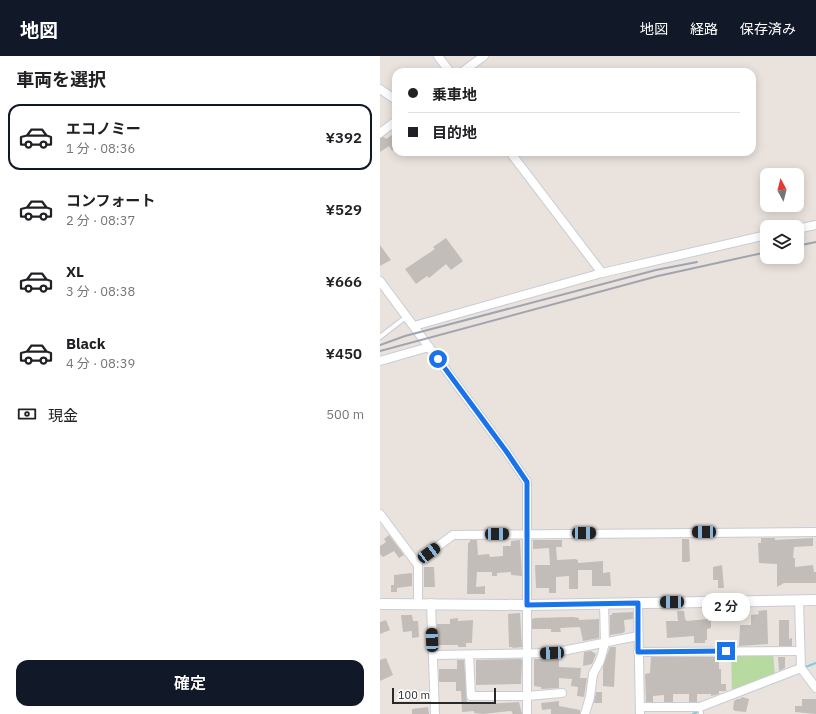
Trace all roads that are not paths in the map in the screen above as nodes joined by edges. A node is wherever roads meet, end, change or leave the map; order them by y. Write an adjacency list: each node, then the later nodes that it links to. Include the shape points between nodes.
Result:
1 (438, 56): 3 (street)
2 (484, 56): 4 (street)
3 (447, 68)
4 (468, 68)
5 (380, 89): 6 (street)
6 (392, 97)
7 (392, 124): 8 (street)
8 (380, 133)
9 (513, 156): 13 (street)
10 (816, 225): 11 (street)
11 (804, 228)
12 (760, 238): 13 (street)
13 (602, 273): 16 (street)
14 (380, 281): 15 (street)
15 (406, 317): 16 (street); 17 (lane)
16 (414, 326): 18 (street)
17 (380, 337)
18 (429, 347): 19 (street); 22 (street, via 527,482)
19 (380, 361)
20 (380, 514): 23 (street)
21 (816, 532): 22 (street)
22 (527, 534): 23 (street, via 453,535); 31 (street)
23 (416, 562): 26 (street)
24 (799, 600): 25 (street); 28 (street); 34 (street)
25 (816, 600)
26 (418, 603): 27 (street); 29 (street)
27 (431, 603): 31 (street); 37 (street)
28 (638, 603): 30 (street); 32 (street)
29 (380, 604)
30 (604, 604): 31 (street); 33 (street)
31 (527, 605): 36 (street)
32 (638, 636): 33 (street); 35 (street)
33 (605, 643): 36 (street, via 552,653); 47 (street, via 593,674)
34 (799, 651): 35 (street); 39 (street)
35 (638, 652): 43 (street)
36 (526, 654): 38 (street); 42 (street)
37 (433, 655): 38 (street); 45 (street)
38 (469, 655): 42 (street, via 471,696)
39 (801, 668): 40 (street); 44 (street)
40 (816, 688)
41 (562, 693): 42 (street)
42 (527, 696): 46 (street)
43 (640, 711): 44 (street)
44 (700, 711)
45 (435, 714)
46 (527, 714)
47 (585, 714)

